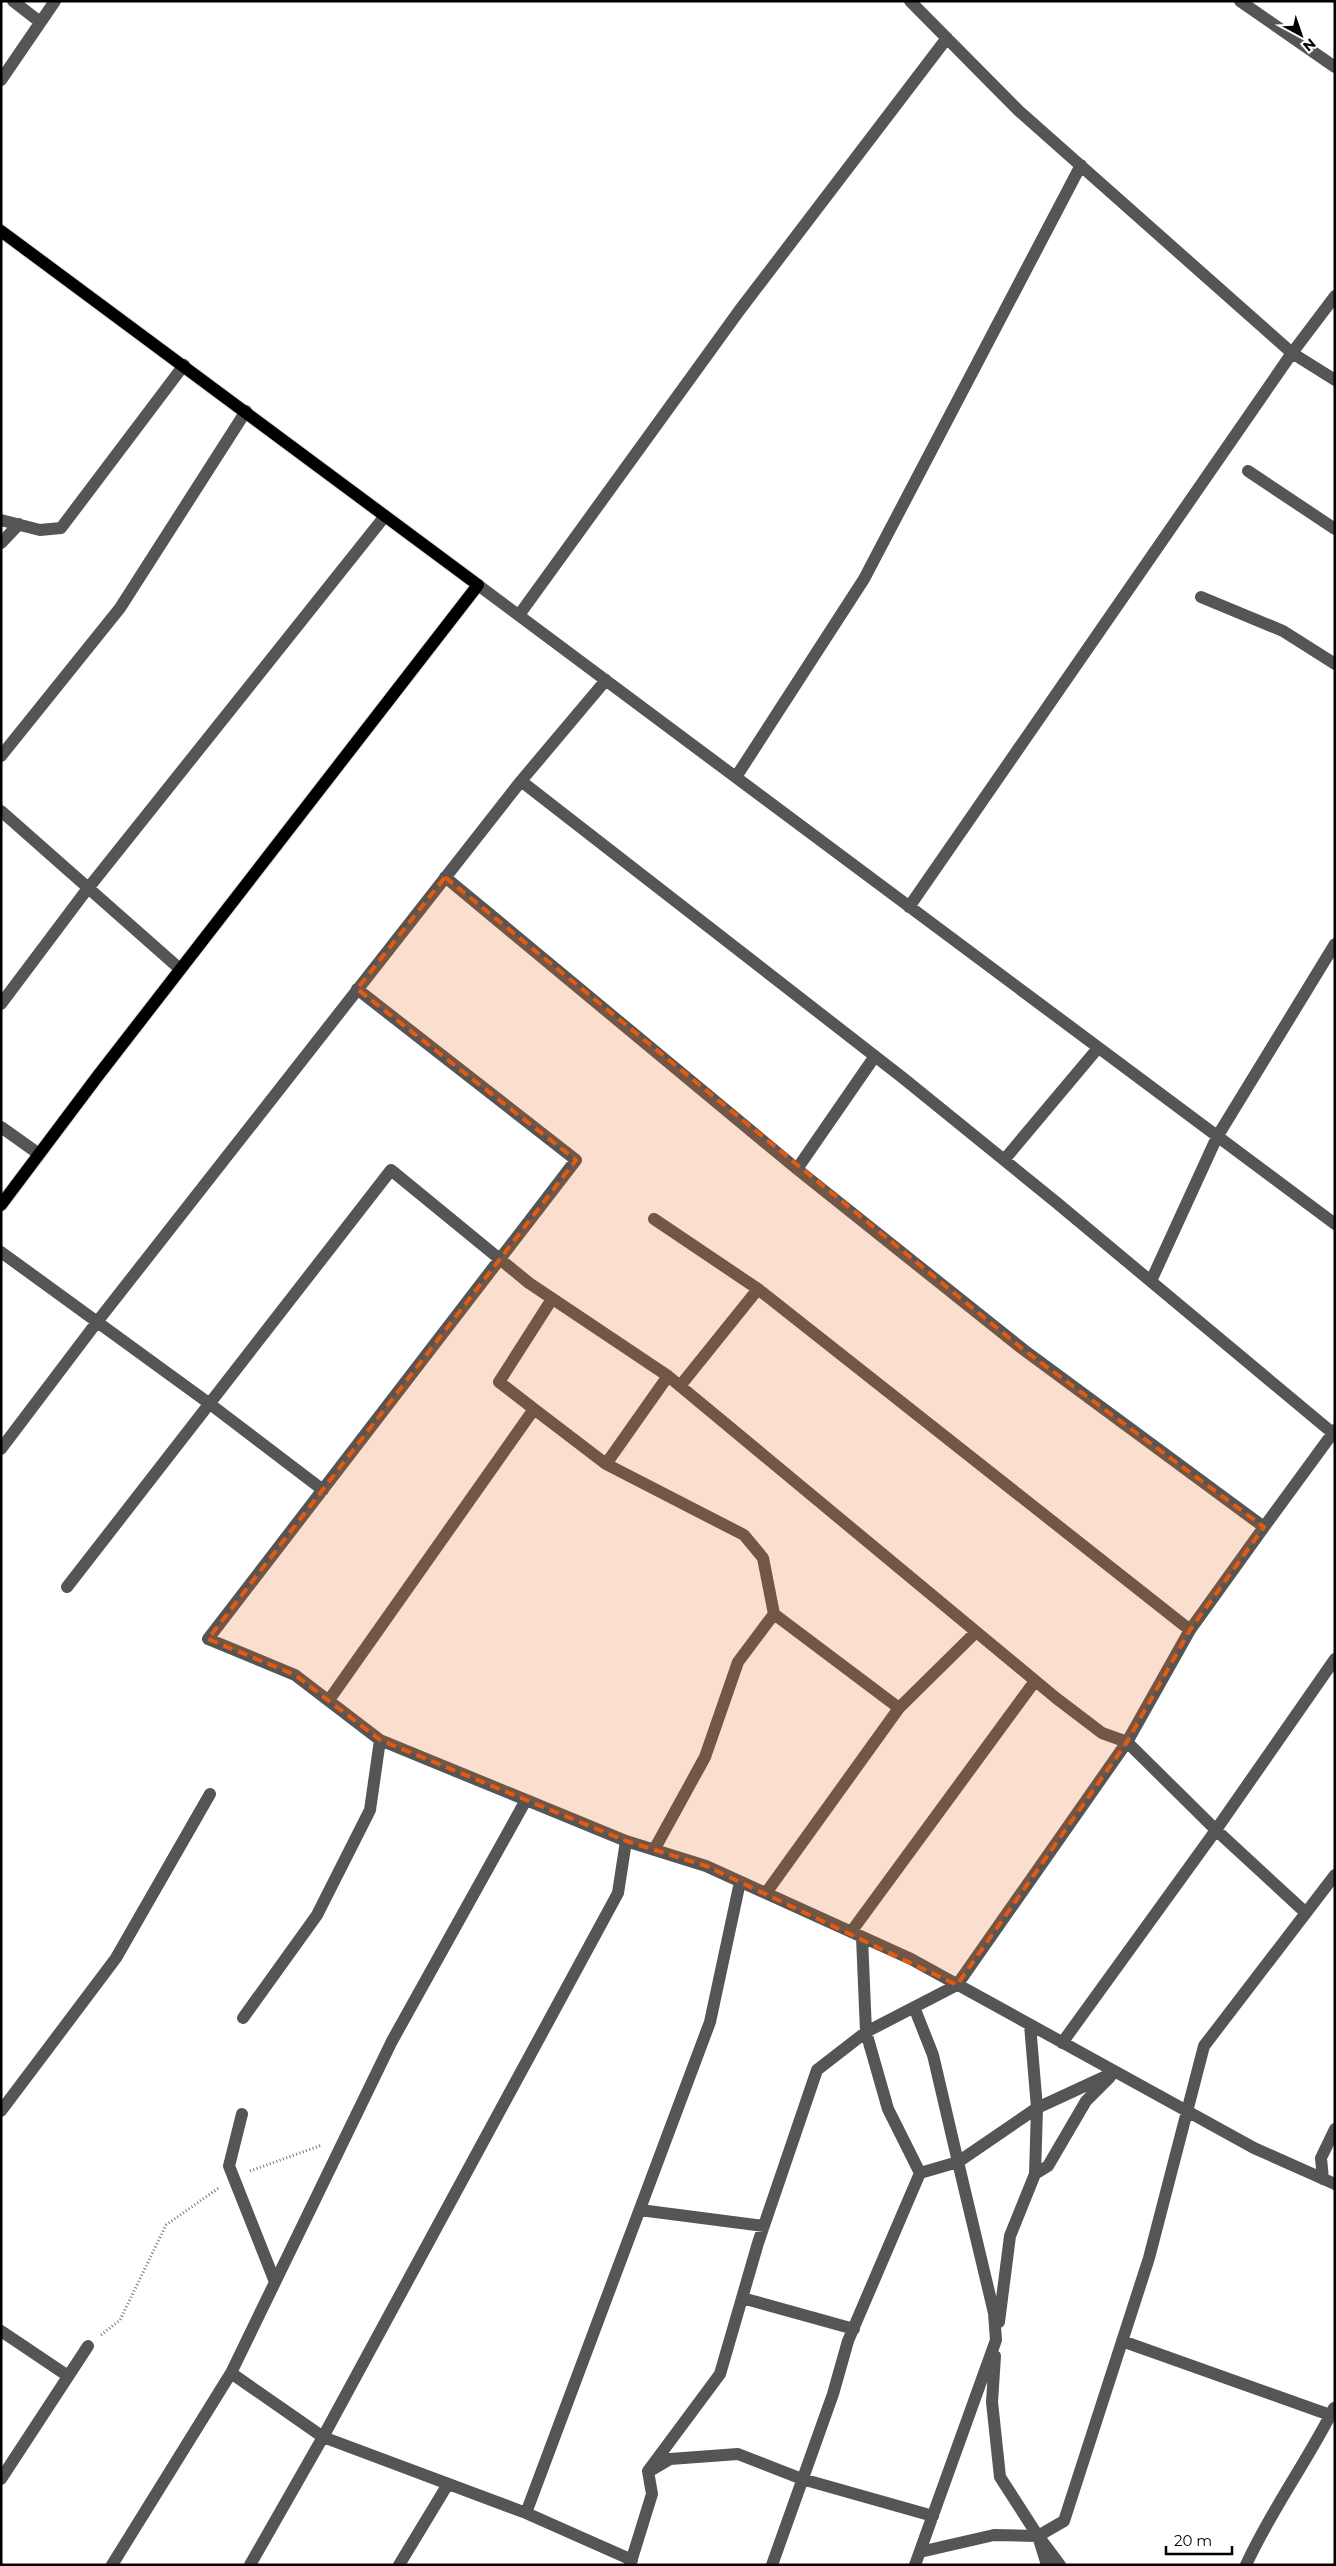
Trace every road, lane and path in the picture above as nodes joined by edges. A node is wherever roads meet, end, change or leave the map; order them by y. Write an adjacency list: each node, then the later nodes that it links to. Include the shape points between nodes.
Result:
1 (13, 1): 5 (street)
2 (55, 1): 5 (street)
3 (910, 1): 6 (street)
4 (1240, 1): 7 (street)
5 (40, 22): 8 (street)
6 (947, 38): 9 (street, via 1019,111); 24 (street, via 738,311)
7 (1335, 67)
8 (1, 80)
9 (1081, 165): 12 (street); 28 (street, via 864,579)
10 (1, 231): 13 (main road)
11 (1335, 296): 12 (street)
12 (1292, 353): 14 (street); 33 (street)
13 (184, 365): 15 (main road); 19 (street, via 61,528 40,530)
14 (1335, 380)
15 (246, 411): 17 (main road); 27 (street, via 120,608)
16 (1248, 470): 20 (street)
17 (385, 516): 22 (main road); 32 (street)
18 (1, 520): 19 (street)
19 (19, 524): 21 (street)
20 (1335, 529)
21 (1, 542)
22 (478, 585): 24 (street); 35 (main road)
23 (1201, 598): 25 (street, via 1283,631)
24 (519, 615): 26 (street)
25 (1335, 664)
26 (606, 680): 28 (street); 29 (street)
27 (1, 756)
28 (736, 777): 33 (street)
29 (521, 781): 31 (street); 39 (street)
30 (1, 811): 32 (street)
31 (445, 877): 36 (street); 44 (street)
32 (87, 889): 35 (street); 37 (street)
33 (909, 907): 38 (street)
34 (1335, 944): 41 (street)
35 (180, 970): 42 (main road)
36 (358, 989): 49 (street, via 576,1160); 53 (street)
37 (1, 1004)
38 (1098, 1048): 41 (street); 43 (street)
39 (875, 1056): 43 (street); 44 (street)
40 (1, 1127): 42 (street)
41 (1217, 1137): 47 (street); 50 (street)
42 (39, 1154): 45 (main road)
43 (1004, 1160): 50 (street)
44 (797, 1169): 62 (street, via 1024,1350)
45 (1, 1205)
46 (654, 1219): 51 (street)
47 (1335, 1224)
48 (1, 1252): 53 (street)
49 (501, 1260): 52 (street); 56 (street, via 391,1170); 61 (street)
50 (1150, 1281): 58 (street)
51 (758, 1289): 55 (street); 65 (street)
52 (552, 1299): 54 (street); 57 (street, via 498,1382)
53 (97, 1322): 56 (street); 59 (street)
54 (668, 1376): 55 (street); 60 (street)
55 (680, 1386): 66 (street)
56 (210, 1404): 61 (street); 63 (street)
57 (534, 1409): 60 (street); 69 (street)
58 (1334, 1433): 62 (street)
59 (1, 1449)
60 (606, 1464): 64 (street, via 744,1535 764,1558)
61 (323, 1490): 69 (street, via 208,1639 295,1675)
62 (1264, 1527): 65 (street)
63 (67, 1587)
64 (774, 1614): 70 (street); 77 (street, via 738,1662 705,1757)
65 (1190, 1630): 72 (street)
66 (976, 1632): 68 (street); 70 (street)
67 (1335, 1659): 75 (street)
68 (1035, 1681): 72 (street, via 1102,1733); 82 (street)
69 (329, 1700): 71 (street)
70 (899, 1708): 80 (street)
71 (380, 1740): 74 (street); 85 (street, via 370,1810 317,1915)
72 (1127, 1742): 75 (street); 83 (street)
73 (210, 1794): 91 (street, via 116,1958)
74 (526, 1800): 76 (street); 95 (street, via 392,2041)
75 (1216, 1830): 81 (street); 88 (street)
76 (626, 1841): 77 (street); 113 (street, via 618,1893)
77 (654, 1850): 79 (street, via 706,1866)
78 (1335, 1875): 81 (street)
79 (740, 1882): 80 (street); 101 (street, via 710,2022)
80 (766, 1894): 82 (street)
81 (1306, 1913): 92 (street, via 1204,2046)
82 (856, 1935): 83 (street); 87 (street)
83 (957, 1985): 84 (street); 86 (street)
84 (914, 2007): 87 (street); 96 (street, via 933,2055)
85 (243, 2018)
86 (1030, 2025): 88 (street); 90 (street)
87 (866, 2032): 97 (street, via 888,2109); 102 (street, via 816,2070)
88 (1062, 2043): 89 (street)
89 (1115, 2072): 90 (street); 92 (street); 98 (street, via 1086,2101 1048,2166)
90 (1037, 2108): 96 (street); 98 (street)
91 (1, 2110)
92 (1189, 2112): 100 (street, via 1254,2148); 108 (street, via 1149,2258)
93 (242, 2114): 99 (street, via 230,2166)
94 (1335, 2129): 100 (street, via 1321,2158)
95 (346, 2136): 99 (path); 103 (street)
96 (958, 2162): 97 (street); 107 (street, via 994,2313)
97 (920, 2173): 105 (street)
98 (1036, 2174): 107 (street, via 1010,2236)
99 (234, 2177): 103 (street); 109 (path, via 166,2225 120,2320)
100 (1329, 2181)
101 (640, 2210): 102 (street); 118 (street)
102 (764, 2226): 104 (street)
103 (275, 2282): 110 (street)
104 (742, 2298): 105 (street); 114 (street, via 720,2374)
105 (854, 2329): 116 (street)
106 (1, 2331): 111 (street)
107 (996, 2340): 119 (street); 120 (street, via 992,2402 1000,2477)
108 (1122, 2341): 112 (street); 120 (street, via 1064,2521)
109 (88, 2346): 111 (street)
110 (231, 2373): 113 (street); 123 (street)
111 (68, 2376): 115 (street)
112 (1333, 2412): 130 (street, via 1263,2527)
113 (323, 2437): 117 (street); 124 (street)
114 (648, 2471): 116 (street, via 670,2459 738,2454); 122 (street, via 652,2494)
115 (1, 2479)
116 (802, 2479): 119 (street); 126 (street)
117 (448, 2484): 118 (street); 125 (street)
118 (526, 2513): 122 (street)
119 (932, 2516): 121 (street)
120 (1038, 2536): 121 (street, via 994,2535); 128 (street); 129 (street)
121 (920, 2552): 127 (street)
122 (631, 2562)
123 (112, 2565)
124 (250, 2565)
125 (399, 2565)
126 (772, 2565)
127 (915, 2565)
128 (1046, 2565)
129 (1060, 2565)
130 (1246, 2565)

